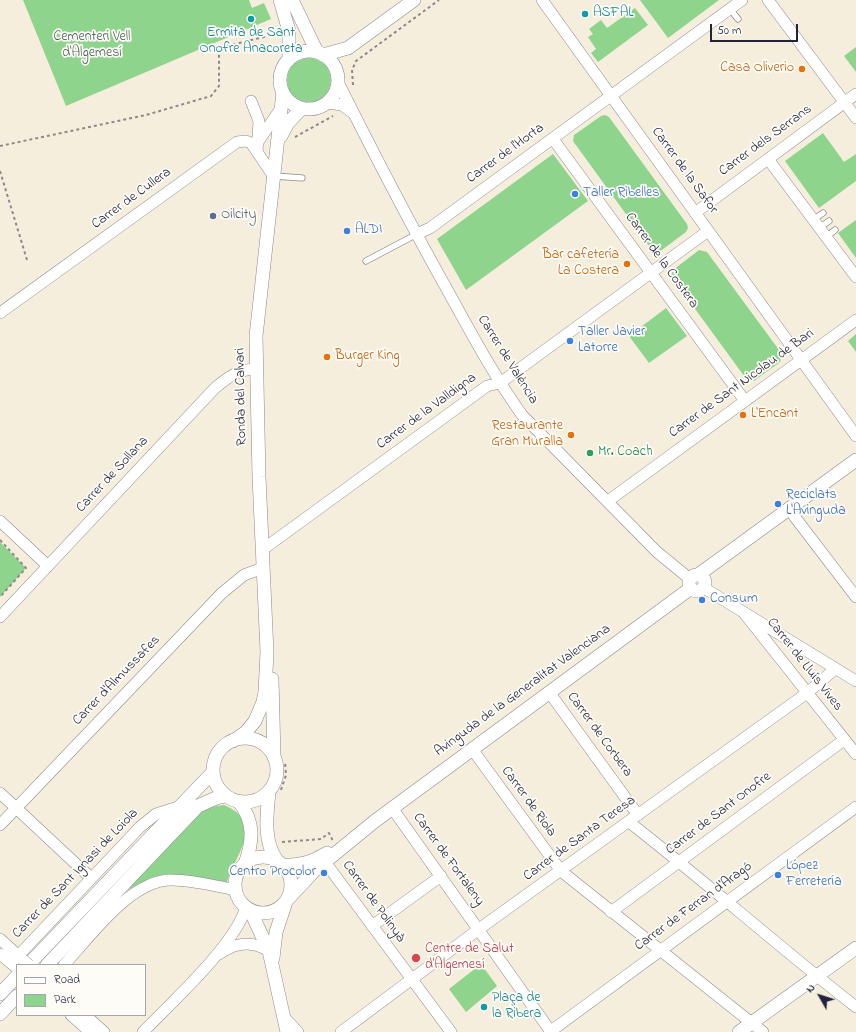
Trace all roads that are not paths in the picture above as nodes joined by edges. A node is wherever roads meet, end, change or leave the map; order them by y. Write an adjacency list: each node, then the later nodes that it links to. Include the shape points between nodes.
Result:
1 (280, 0): 11 (street, via 289,31)
2 (292, 0): 10 (street)
3 (414, 0): 9 (street)
4 (542, 0): 15 (street, Carrer de la Safor)
5 (742, 0): 7 (street, Carrer de l'Horta)
6 (768, 0): 17 (street)
7 (730, 9): 8 (lane); 15 (street, Carrer de l'Horta)
8 (738, 19)
9 (348, 48): 10 (street); 12 (street, via 341,59)
10 (320, 54): 11 (street, via 302,52); 12 (street, via 330,60)
11 (288, 60): 13 (street, via 281,75)
12 (337, 76): 18 (street, via 333,96); 21 (street, Carrer de València)
13 (283, 92): 19 (street, Ronda del Calvari); 20 (street, via 294,105)
14 (856, 94): 17 (street, Carrer dels Serrans)
15 (611, 96): 25 (street, Carrer de l'Horta); 31 (street, Carrer de la Safor)
16 (251, 101): 24 (street)
17 (844, 102): 22 (street); 28 (street, Carrer dels Serrans)
18 (327, 103): 20 (street, via 317,108); 21 (street, via 342,105)
19 (282, 108): 23 (street); 26 (street, Ronda del Calvari)
20 (302, 108): 26 (street, via 288,124)
21 (354, 114): 37 (street, Carrer de València)
22 (856, 118)
23 (273, 120): 24 (street, via 266,124); 27 (street)
24 (258, 121): 27 (street)
25 (553, 139): 37 (street, Carrer de l'Horta, via 430,228); 39 (street, Carrer de la Costera)
26 (284, 141): 29 (street, Ronda del Calvari)
27 (257, 147): 29 (street, Carrer de Cullera); 41 (street, Carrer de Cullera, via 249,142 237,142)
28 (768, 159): 31 (street, Carrer dels Serrans); 34 (street)
29 (274, 176): 30 (lane); 44 (street, Ronda del Calvari, via 258,308)
30 (302, 178)
31 (694, 213): 36 (street, Carrer de la Safor)
32 (823, 213): 34 (lane)
33 (829, 221): 34 (lane)
34 (819, 228): 35 (lane); 40 (street)
35 (835, 230)
36 (708, 231): 39 (street, Carrer de la Valldigna); 43 (street, Carrer de la Safor)
37 (417, 234): 38 (lane); 45 (street, Carrer de València)
38 (366, 261)
39 (651, 272): 45 (street, Carrer de la Valldigna); 46 (street, Carrer de la Costera)
40 (856, 277)
41 (0, 313)
42 (856, 320): 43 (street, Carrer de Sant Nicolau de Bari)
43 (800, 360): 46 (street, Carrer de Sant Nicolau de Bari); 47 (street, Carrer de la Safor)
44 (257, 369): 53 (street, Ronda del Calvari); 54 (street, Carrer de Sollana, via 248,369 229,376 215,388)
45 (500, 383): 50 (street, Carrer de València, via 522,415); 53 (street, Carrer de la Valldigna, via 486,386)
46 (745, 401): 50 (street, Carrer de Sant Nicolau de Bari)
47 (856, 436)
48 (856, 460): 56 (street, Avinguda de la Generalitat Valenciana)
49 (856, 470): 51 (street, Avinguda de la Generalitat Valenciana)
50 (608, 501): 56 (street, Carrer de València, via 657,552)
51 (794, 516): 56 (street, Avinguda de la Generalitat Valenciana); 57 (street)
52 (0, 521): 54 (street)
53 (262, 550): 55 (street, Ronda del Calvari)
54 (48, 566): 59 (street, Carrer de Sollana)
55 (263, 568): 60 (street, Ronda del Calvari); 75 (street, Carrer d'Almussafes, via 244,575 222,593)
56 (698, 582): 58 (street, Carrer de València); 63 (street, Avinguda de la Generalitat Valenciana)
57 (856, 597)
58 (744, 613): 61 (street, Carrer de València); 64 (street, Carrer de Lluís Vives)
59 (0, 617)
60 (267, 652): 66 (street, Ronda del Calvari, via 265,692 260,712 249,729); 69 (street, Ronda del Calvari, via 272,668)
61 (835, 669): 62 (street, Carrer de València); 64 (street, Carrer de Santa Teresa)
62 (856, 681)
63 (549, 692): 67 (street, Avinguda de la Generalitat Valenciana); 79 (street, Carrer de Corbera)
64 (807, 693): 65 (street, Carrer de Lluís Vives); 79 (street, Carrer de Santa Teresa)
65 (844, 740): 68 (street, Carrer de Lluís Vives); 83 (street, Carrer de Sant Onofre)
66 (233, 741): 69 (street, via 257,740); 70 (street, via 221,750)
67 (472, 749): 78 (street, Avinguda de la Generalitat Valenciana); 87 (street, Carrer de Riola)
68 (856, 754)
69 (279, 757): 71 (street)
70 (213, 772): 73 (street, via 217,785); 76 (street)
71 (274, 792): 74 (street, via 255,800); 84 (street, via 267,816 268,840)
72 (0, 793): 75 (street)
73 (226, 796): 74 (street); 107 (street, via 198,806)
74 (239, 802): 86 (street, via 249,816 252,832)
75 (16, 807): 82 (street, Carrer d'Almussafes); 89 (street)
76 (178, 807): 89 (street, Carrer de Sant Ignasi de Loiola, via 156,814 145,822); 105 (street)
77 (856, 807): 92 (street, Carrer de Ferran d'Aragó)
78 (392, 808): 80 (street, Avinguda de la Generalitat Valenciana); 88 (street, Carrer de Fortaleny)
79 (638, 815): 81 (street, Carrer de Santa Teresa)
80 (375, 820): 84 (street, Avinguda de la Generalitat Valenciana, via 309,862); 85 (street, Avinguda de la Generalitat Valenciana)
81 (629, 822): 83 (street); 87 (street, Carrer de Santa Teresa)
82 (0, 824)
83 (679, 861): 92 (street); 94 (street, Carrer de Sant Onofre)
84 (280, 862): 86 (street, via 263,857); 91 (street, via 291,881)
85 (325, 862): 91 (street, Avinguda de la Generalitat Valenciana); 95 (street, Carrer de Polinyà)
86 (245, 864): 90 (street, via 237,876)
87 (561, 871): 94 (street, Carrer de Riola); 96 (street, Carrer de Santa Teresa)
88 (441, 876): 95 (street); 96 (street, Carrer de Fortaleny)
89 (91, 878): 106 (street, Carrer de Sant Ignasi de Loiola)
90 (236, 890): 93 (street, via 240,901); 108 (street, via 172,880 149,884 123,902)
91 (287, 900): 93 (street, via 278,909 267,913); 109 (street, via 276,932)
92 (727, 901): 99 (street, Carrer de Ferran d'Aragó); 111 (street)
93 (248, 908): 100 (street); 102 (street)
94 (611, 912): 99 (street, Carrer de Riola)
95 (372, 926): 112 (street, Carrer de Polinyà)
96 (479, 929): 112 (street, Carrer de Santa Teresa); 121 (street)
97 (0, 940): 104 (street)
98 (856, 948): 111 (street)
99 (660, 950): 120 (street, Carrer de Riola); 121 (street, Carrer de Ferran d'Aragó)
100 (269, 951): 102 (street, via 257,945 246,944 232,947); 109 (street)
101 (0, 954): 103 (street)
102 (215, 957): 124 (street)
103 (19, 964)
104 (20, 964)
105 (22, 964)
106 (22, 964)
107 (48, 964)
108 (65, 964)
109 (272, 964): 119 (street)
110 (16, 972): 113 (street)
111 (816, 977): 115 (street); 120 (street)
112 (412, 979): 127 (street, Carrer de Santa Teresa); 128 (street)
113 (0, 994)
114 (16, 997): 116 (street)
115 (856, 1007)
116 (0, 1014)
117 (72, 1016): 122 (street)
118 (86, 1016): 123 (street)
119 (283, 1016): 125 (street); 126 (street)
120 (751, 1023): 129 (street); 130 (street, Carrer de Riola)
121 (551, 1031)
122 (90, 1032)
123 (104, 1032)
124 (143, 1032)
125 (287, 1032)
126 (298, 1032)
127 (341, 1032)
128 (451, 1032)
129 (739, 1032)
130 (763, 1032)

